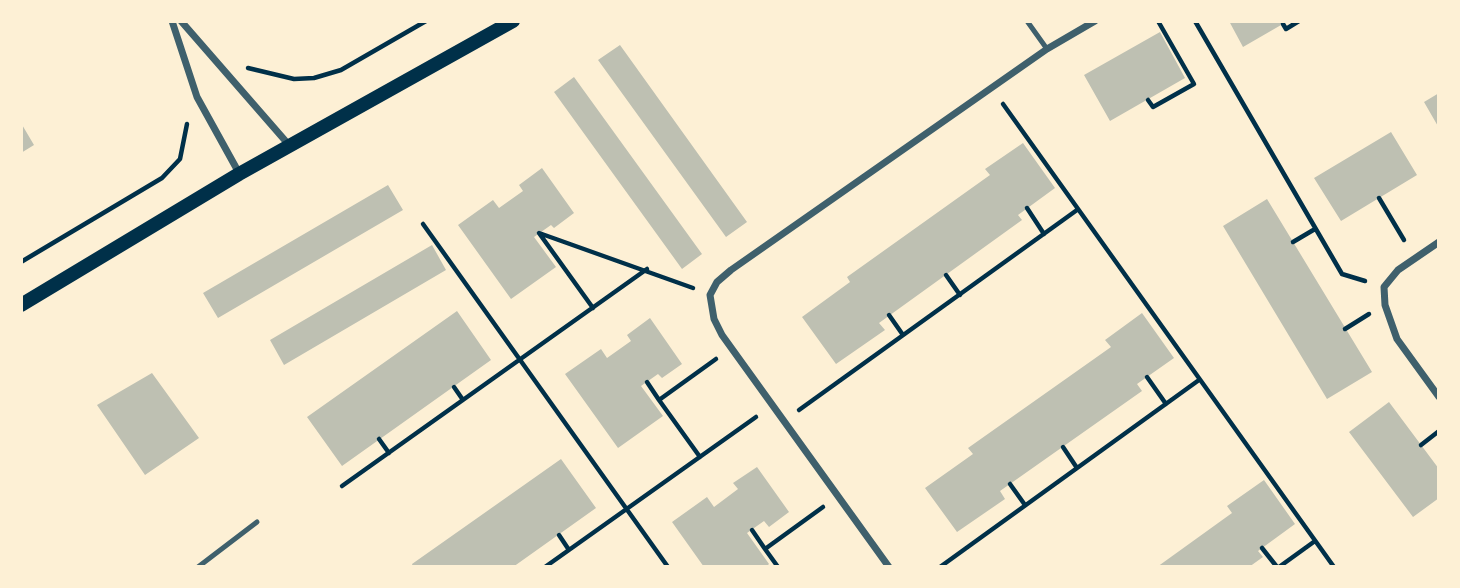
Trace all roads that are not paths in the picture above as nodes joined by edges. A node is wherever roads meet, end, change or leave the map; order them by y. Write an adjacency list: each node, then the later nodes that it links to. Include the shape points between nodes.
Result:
1 (172, 21): 8 (street, via 197,97)
2 (181, 21): 7 (street)
3 (513, 21): 7 (main road)
4 (1027, 21): 6 (lane)
5 (1095, 21): 6 (street)
6 (1047, 49): 14 (street, via 731,270 710,295 714,320 731,348)
7 (289, 146): 8 (main road)
8 (239, 174): 10 (main road)
9 (1439, 242): 11 (street, via 1414,256 1384,287 1397,339)
10 (21, 305)
11 (1439, 397)
12 (257, 522): 13 (lane)
13 (198, 567)
14 (889, 567)

